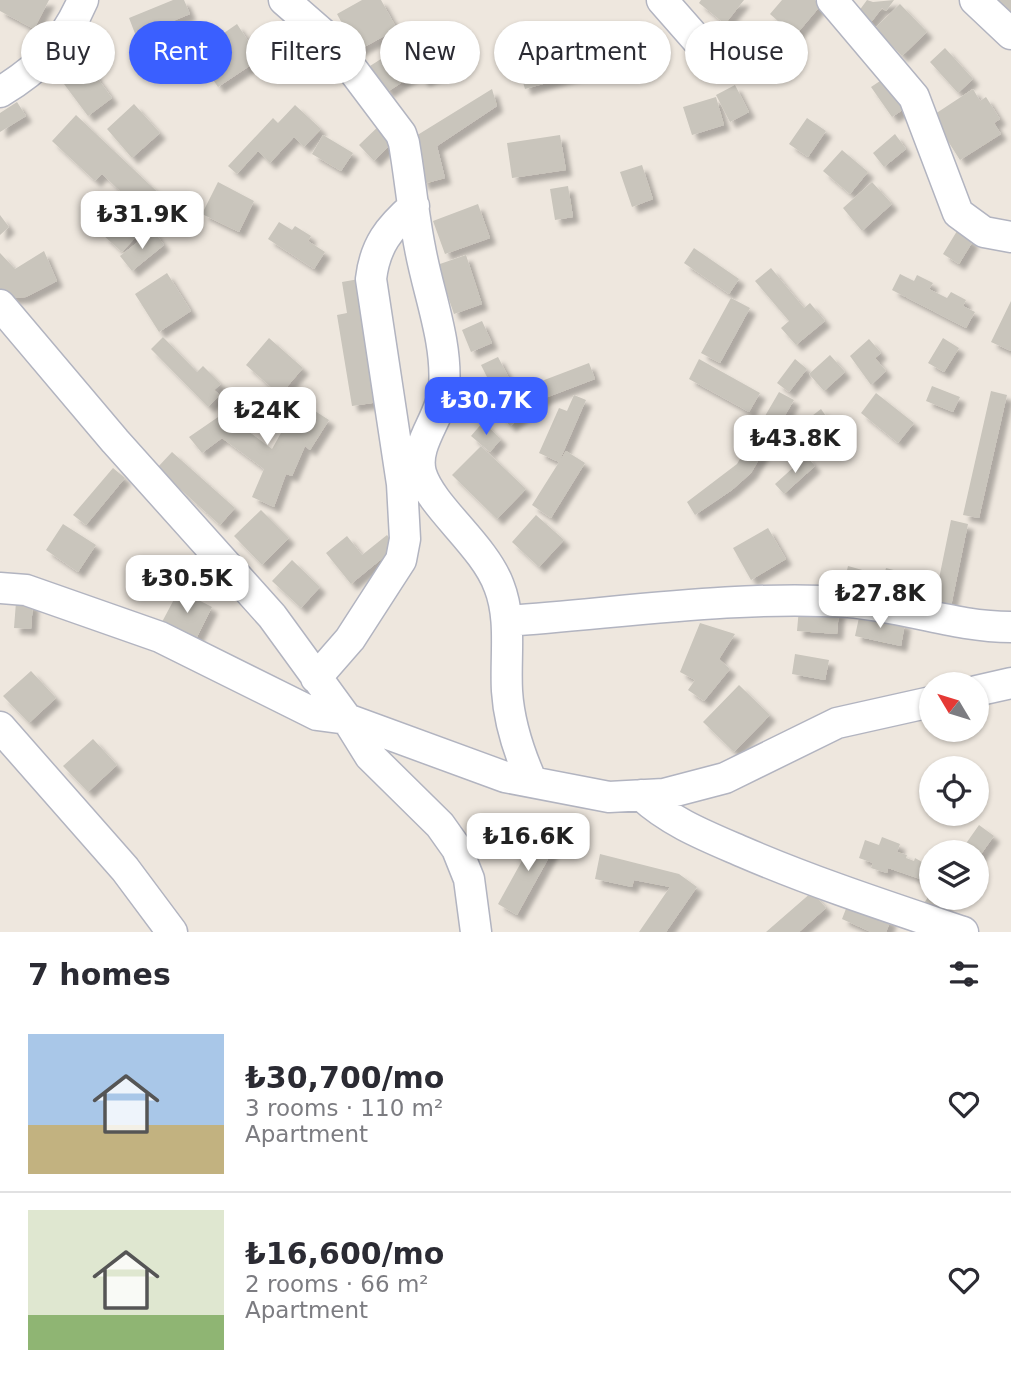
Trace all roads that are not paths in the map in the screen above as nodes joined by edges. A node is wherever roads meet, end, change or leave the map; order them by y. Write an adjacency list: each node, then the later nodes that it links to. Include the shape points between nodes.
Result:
1 (83, 0): 8 (street, via 48,57)
2 (662, 0): 6 (street)
3 (832, 0): 10 (street, via 914,97 958,213 984,232)
4 (975, 0): 7 (street)
5 (289, 1): 9 (street, via 331,41 401,134)
6 (685, 26)
7 (1011, 34)
8 (0, 92)
9 (414, 206): 12 (street, via 444,390); 12 (street, via 382,237 371,279)
10 (1011, 237)
11 (0, 305): 16 (street, via 272,616)
12 (412, 479): 14 (street, via 432,493 490,565); 16 (street, via 401,560 350,639)
13 (0, 588): 20 (street, via 26,590 160,637 317,715)
14 (507, 621): 15 (street, via 768,599 851,603 986,627); 22 (street, via 507,692 517,748)
15 (1011, 627)
16 (316, 678): 20 (street)
17 (1011, 683): 18 (street)
18 (989, 688)
19 (919, 705): 23 (street, via 837,723 725,778 664,794)
20 (347, 719): 22 (street, via 505,777); 25 (street, via 370,756 440,825 457,849 469,879)
21 (0, 727): 24 (street, via 125,869)
22 (532, 782): 23 (street, via 609,797)
23 (641, 795): 26 (street, via 688,828 807,879)
24 (172, 932)
25 (476, 932)
26 (963, 932)

